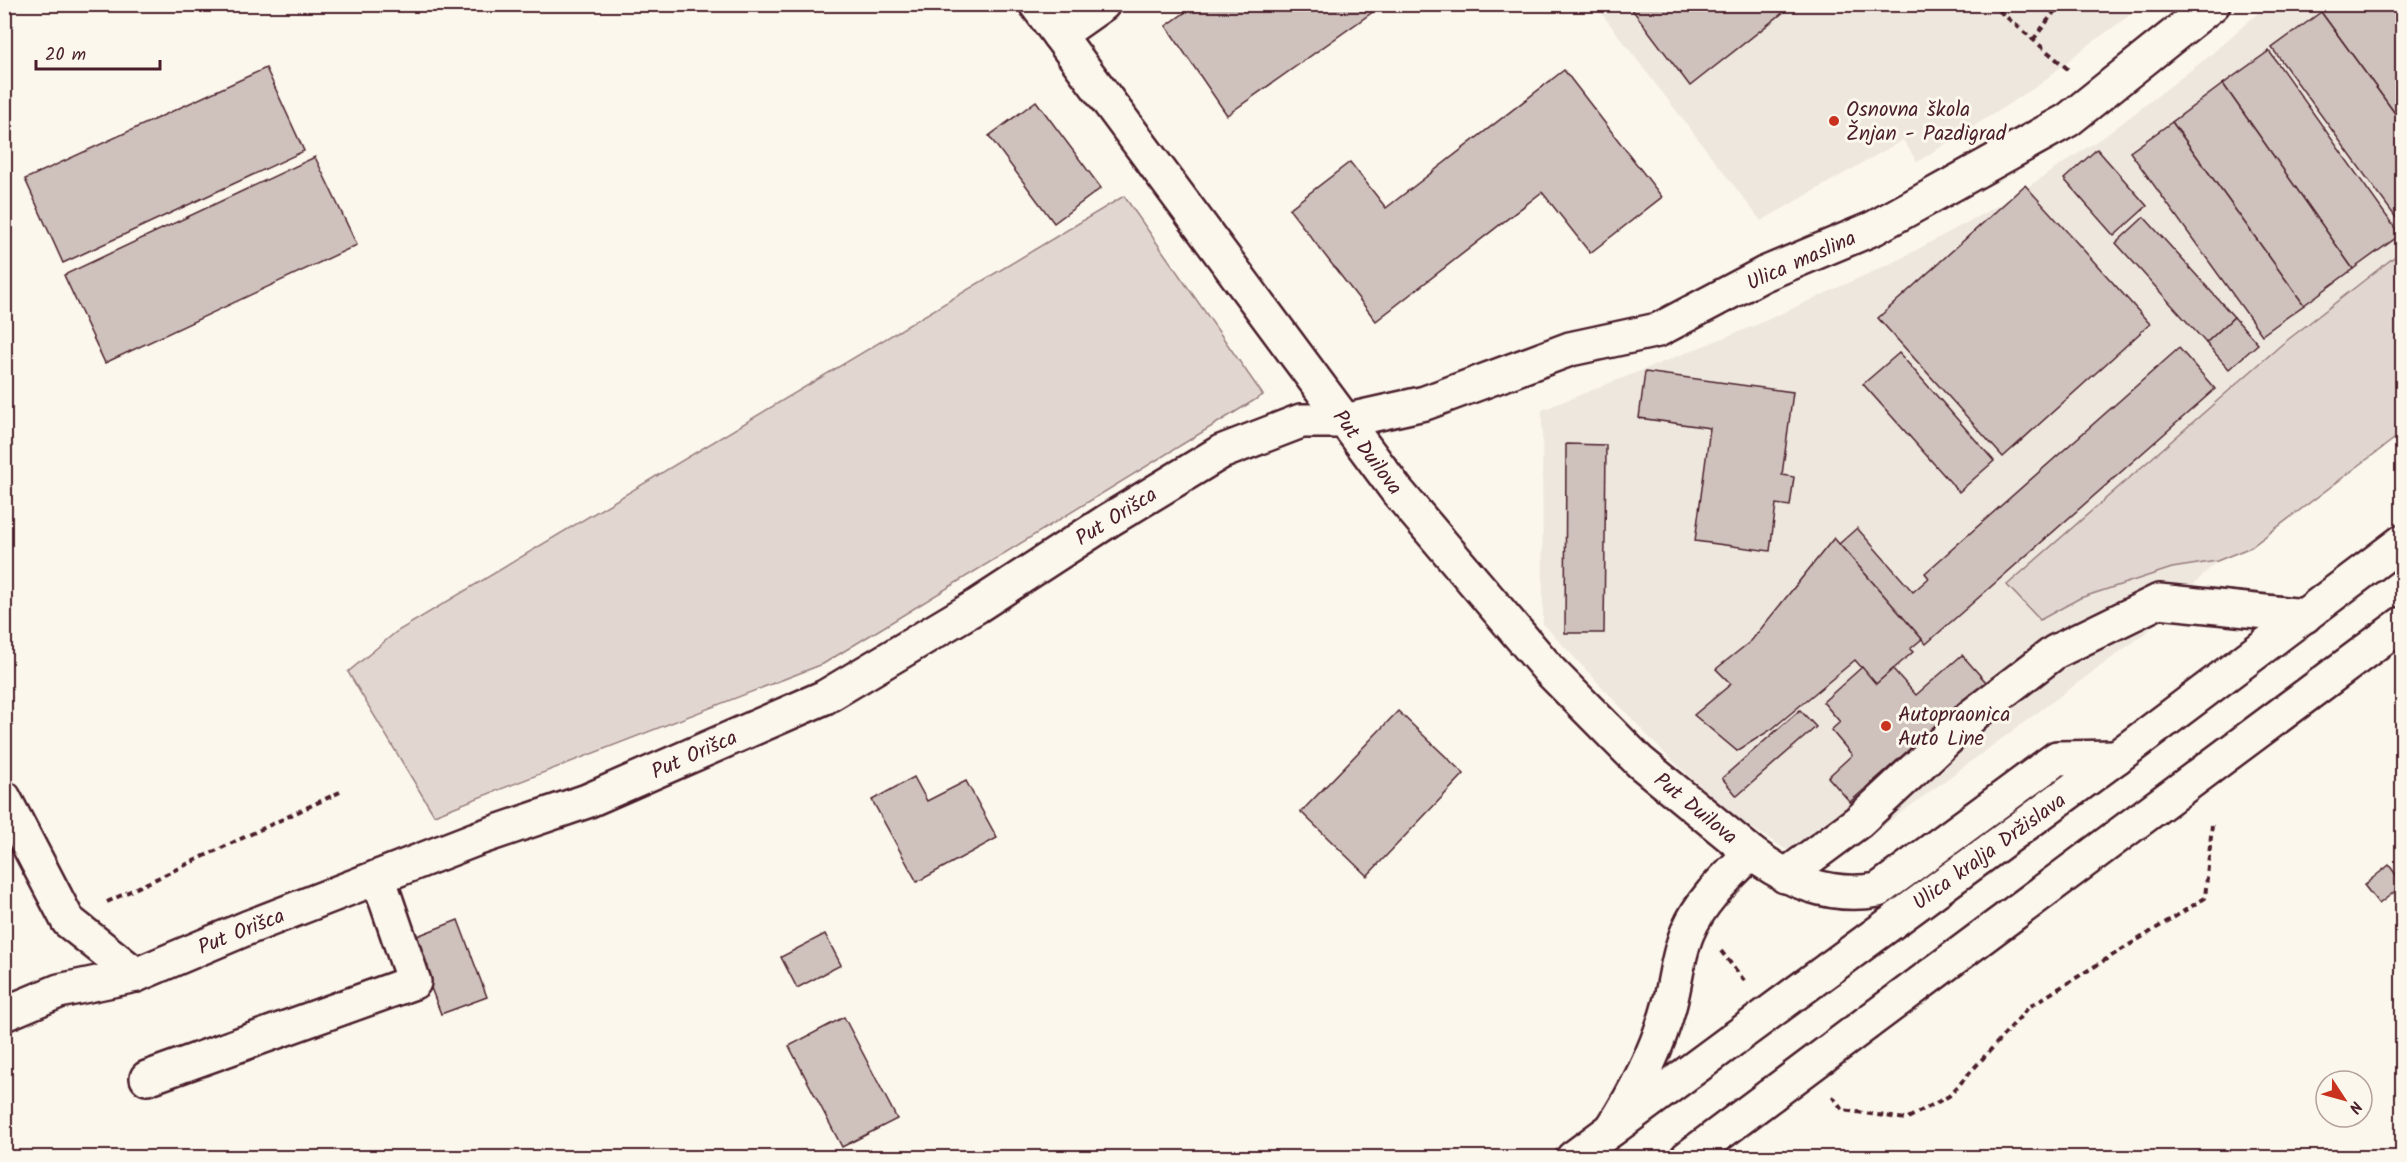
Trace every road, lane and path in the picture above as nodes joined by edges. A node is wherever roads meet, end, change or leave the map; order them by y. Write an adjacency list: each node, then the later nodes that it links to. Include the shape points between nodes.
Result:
1 (1036, 4): 6 (main road, Put Duilova)
2 (1103, 4): 6 (main road)
3 (1991, 4): 7 (path)
4 (2060, 4): 7 (path)
5 (2213, 4): 9 (main road, Ulica maslina, via 2068,120 1874,228 1764,274 1658,330 1570,349 1425,403)
6 (1059, 35): 9 (main road, Put Duilova)
7 (2033, 40): 8 (path)
8 (2074, 74)
9 (1344, 422): 17 (main road, Put Duilova, via 1397,491 1550,671 1640,762); 19 (main road, Put Orišca, via 1301,421 1221,452 825,697 587,801)
10 (2403, 542): 11 (main road, Ulica kralja Držislava)
11 (2305, 616): 13 (main road, Ulica kralja Držislava); 18 (main road, via 2159,601 2065,647 1974,714 1858,822)
12 (2403, 624): 27 (main road, bridge)
13 (2117, 757): 18 (main road, Put Duilova, via 2057,758 1878,890 1841,891); 25 (main road, Ulica kralja Držislava, bridge)
14 (340, 792): 20 (path)
15 (4, 798): 20 (main road)
16 (2212, 825): 24 (path, via 2205,898 2029,1007 1949,1096 1906,1119)
17 (1751, 853): 18 (main road, Put Duilova); 25 (main road, via 1711,894 1691,925 1669,1006 1645,1072)
18 (1785, 876)
19 (378, 877): 21 (main road, Put Orišca); 23 (main road, via 414,982)
20 (68, 921): 21 (main road)
21 (135, 975): 22 (main road, Put Orišca, via 59,991)
22 (4, 1014)
23 (147, 1078)
24 (1843, 1110)
25 (1612, 1129): 26 (main road, Ulica kralja Držislava)
26 (1573, 1158)
27 (1687, 1158)

